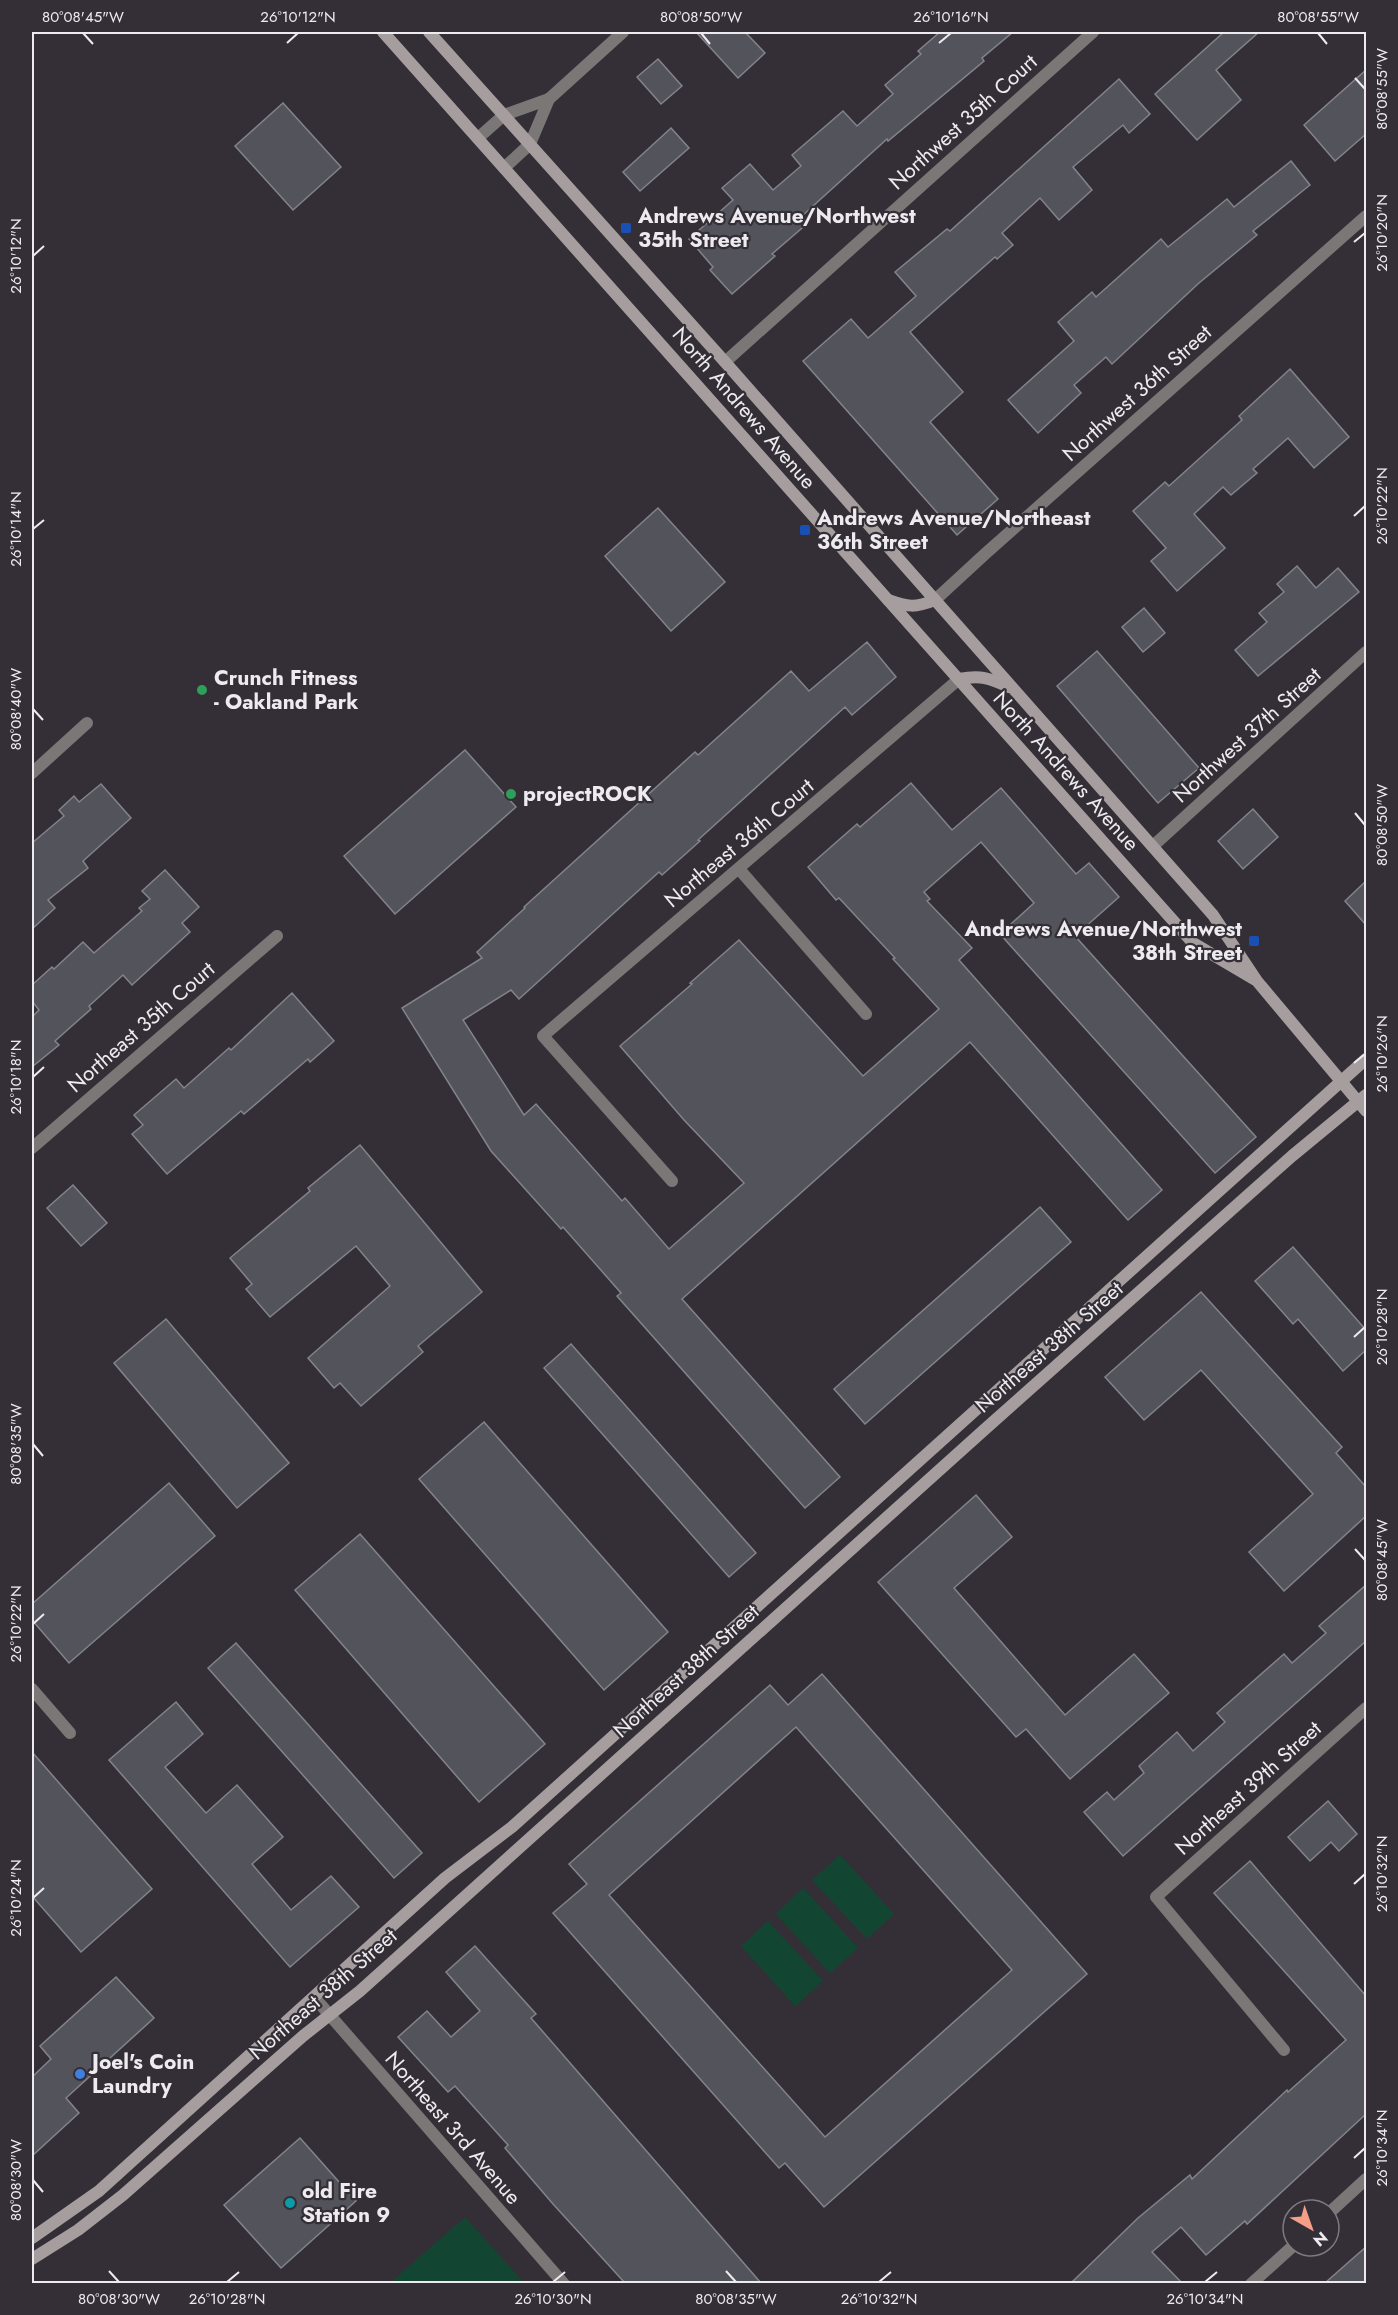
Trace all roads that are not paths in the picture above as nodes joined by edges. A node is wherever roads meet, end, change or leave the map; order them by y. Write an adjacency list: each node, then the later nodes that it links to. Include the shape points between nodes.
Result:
1 (383, 32): 7 (street, North Andrews Avenue)
2 (429, 32): 6 (street, North Andrews Avenue)
3 (623, 32): 5 (street)
4 (1093, 32): 11 (street, Northwest 35th Court)
5 (549, 99): 6 (street); 8 (street)
6 (504, 115): 7 (street); 8 (street, North Andrews Avenue)
7 (478, 138): 9 (street, North Andrews Avenue)
8 (530, 144): 9 (street); 11 (street, North Andrews Avenue)
9 (504, 168): 12 (street, North Andrews Avenue)
10 (1366, 216): 13 (street, Northwest 36th Street)
11 (725, 362): 13 (street, North Andrews Avenue)
12 (886, 600): 13 (street, via 918,607); 15 (street, North Andrews Avenue)
13 (935, 600): 16 (street, North Andrews Avenue)
14 (1366, 652): 19 (street, Northwest 37th Street)
15 (958, 679): 16 (street, via 989,678); 20 (street, Northeast 36th Court); 22 (street, North Andrews Avenue, via 1193,943)
16 (1015, 690): 19 (street, North Andrews Avenue)
17 (87, 723): 18 (street)
18 (32, 773)
19 (1153, 846): 22 (street, North Andrews Avenue, via 1213,915)
20 (739, 869): 23 (street); 28 (street, Northeast 36th Court, via 543,1036)
21 (277, 936): 27 (street, Northeast 35th Court)
22 (1257, 981): 25 (street, North Andrews Avenue)
23 (866, 1014)
24 (1366, 1059): 25 (street, Northeast 38th Street)
25 (1343, 1080): 26 (street, North Andrews Avenue); 32 (street, Northeast 38th Street, via 563,1782 445,1878)
26 (1364, 1102): 33 (street, Northeast 38th Street, via 1292,1156)
27 (32, 1148)
28 (672, 1181)
29 (32, 1689): 31 (street)
30 (1366, 1708): 34 (street, Northeast 39th Street, via 1156,1897)
31 (70, 1733)
32 (314, 1997): 33 (street, Northeast 3rd Avenue); 37 (street, Northeast 38th Street, via 99,2191)
33 (330, 2016): 38 (street, Northeast 38th Street, via 123,2195); 40 (street, Northeast 3rd Avenue)
34 (1284, 2050)
35 (1366, 2179): 36 (street)
36 (1341, 2202)
37 (32, 2238): 38 (street)
38 (37, 2256)
39 (1281, 2257): 41 (street)
40 (564, 2283)
41 (1251, 2283)

